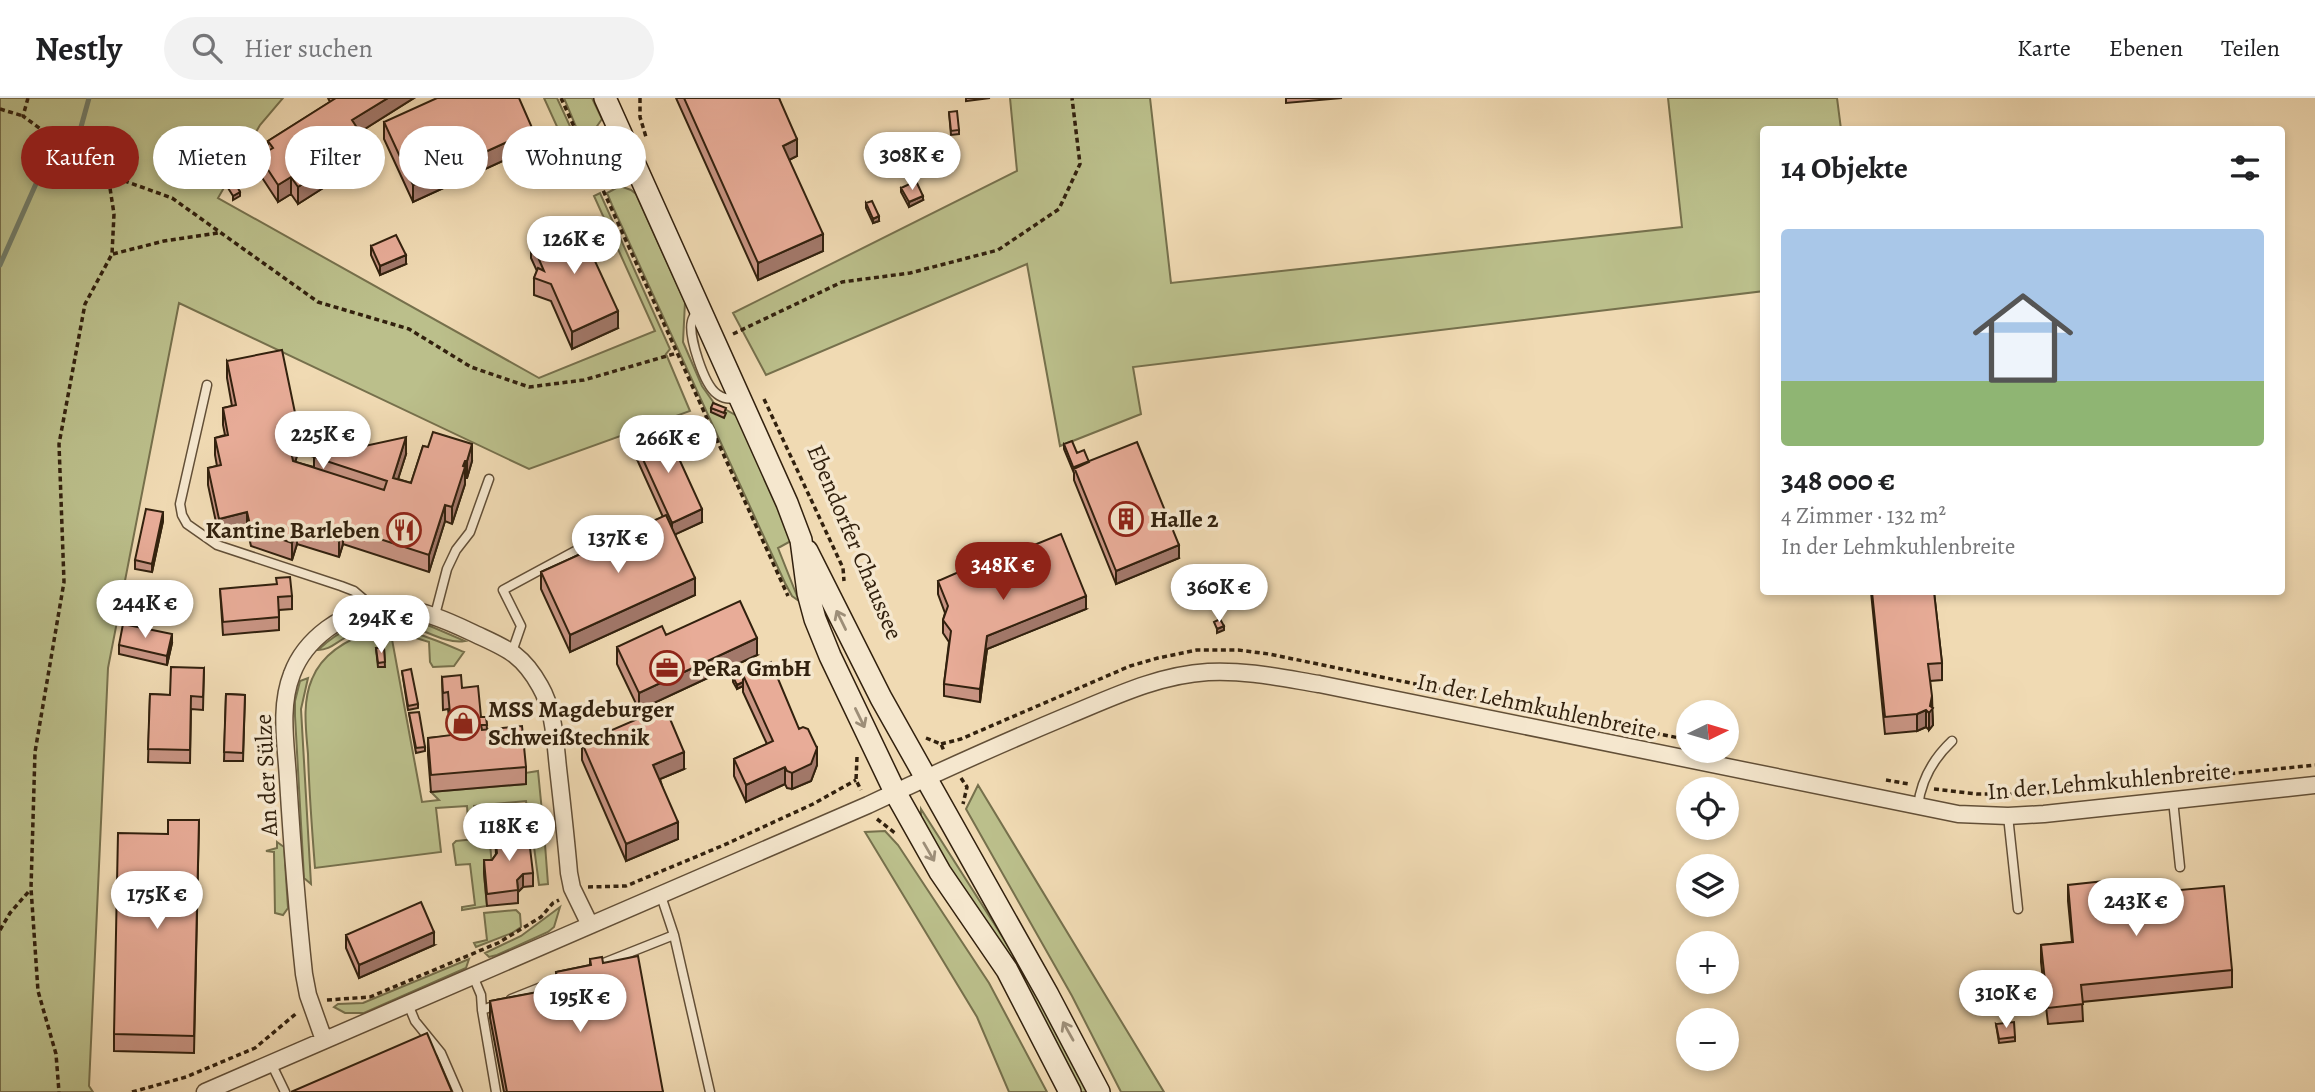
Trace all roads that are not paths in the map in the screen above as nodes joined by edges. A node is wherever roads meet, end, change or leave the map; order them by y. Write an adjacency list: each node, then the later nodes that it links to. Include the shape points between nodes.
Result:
1 (605, 98): 5 (main road, Ebendorfer Chaussee)
2 (206, 385): 6 (lane, via 180,504 187,524 217,545 354,592)
3 (489, 479): 7 (lane, via 470,532 447,569)
4 (614, 530): 8 (lane, via 503,590 521,626)
5 (801, 540): 10 (main road, Ebendorfer Chaussee, one-way to 5); 12 (main road, Ebendorfer Chaussee, one-way to 12, via 816,619)
6 (375, 608): 7 (street, An der Sülze); 27 (street, An der Sülze, via 344,618 313,640 292,673 284,704 304,974)
7 (435, 615): 8 (street, An der Sülze)
8 (512, 652): 19 (street, An der Sülze, via 529,667 551,714 569,873)
9 (1952, 741): 14 (lane, via 1939,753 1920,786)
10 (925, 777): 12 (street, In der Lehmkuhlenbreite); 14 (street, In der Lehmkuhlenbreite, via 1139,687 1184,675 1236,672 1319,684); 36 (main road, Ebendorfer Chaussee, one-way to 10)
11 (2315, 785): 13 (street, In der Lehmkuhlenbreite)
12 (895, 792): 17 (street); 35 (main road, Ebendorfer Chaussee, one-way to 35, via 940,872 1007,970)
13 (2173, 800): 15 (street, In der Lehmkuhlenbreite); 16 (lane)
14 (1918, 806): 15 (street, In der Lehmkuhlenbreite, via 1958,814)
15 (2008, 816): 18 (lane)
16 (2180, 867)
17 (660, 893): 19 (street); 20 (lane)
18 (2018, 909)
19 (590, 925): 23 (street)
20 (674, 935): 21 (lane); 34 (lane)
21 (585, 970)
22 (572, 975): 25 (lane)
23 (472, 976): 24 (street); 25 (lane)
24 (408, 1004): 26 (lane); 27 (street)
25 (482, 1010): 33 (lane)
26 (428, 1038): 28 (lane); 32 (lane, via 441,1053)
27 (324, 1040): 29 (street)
28 (416, 1043)
29 (271, 1063): 30 (street); 31 (lane)
30 (205, 1092)
31 (285, 1092)
32 (458, 1092)
33 (496, 1092)
34 (710, 1092)
35 (1070, 1092)
36 (1099, 1092)

